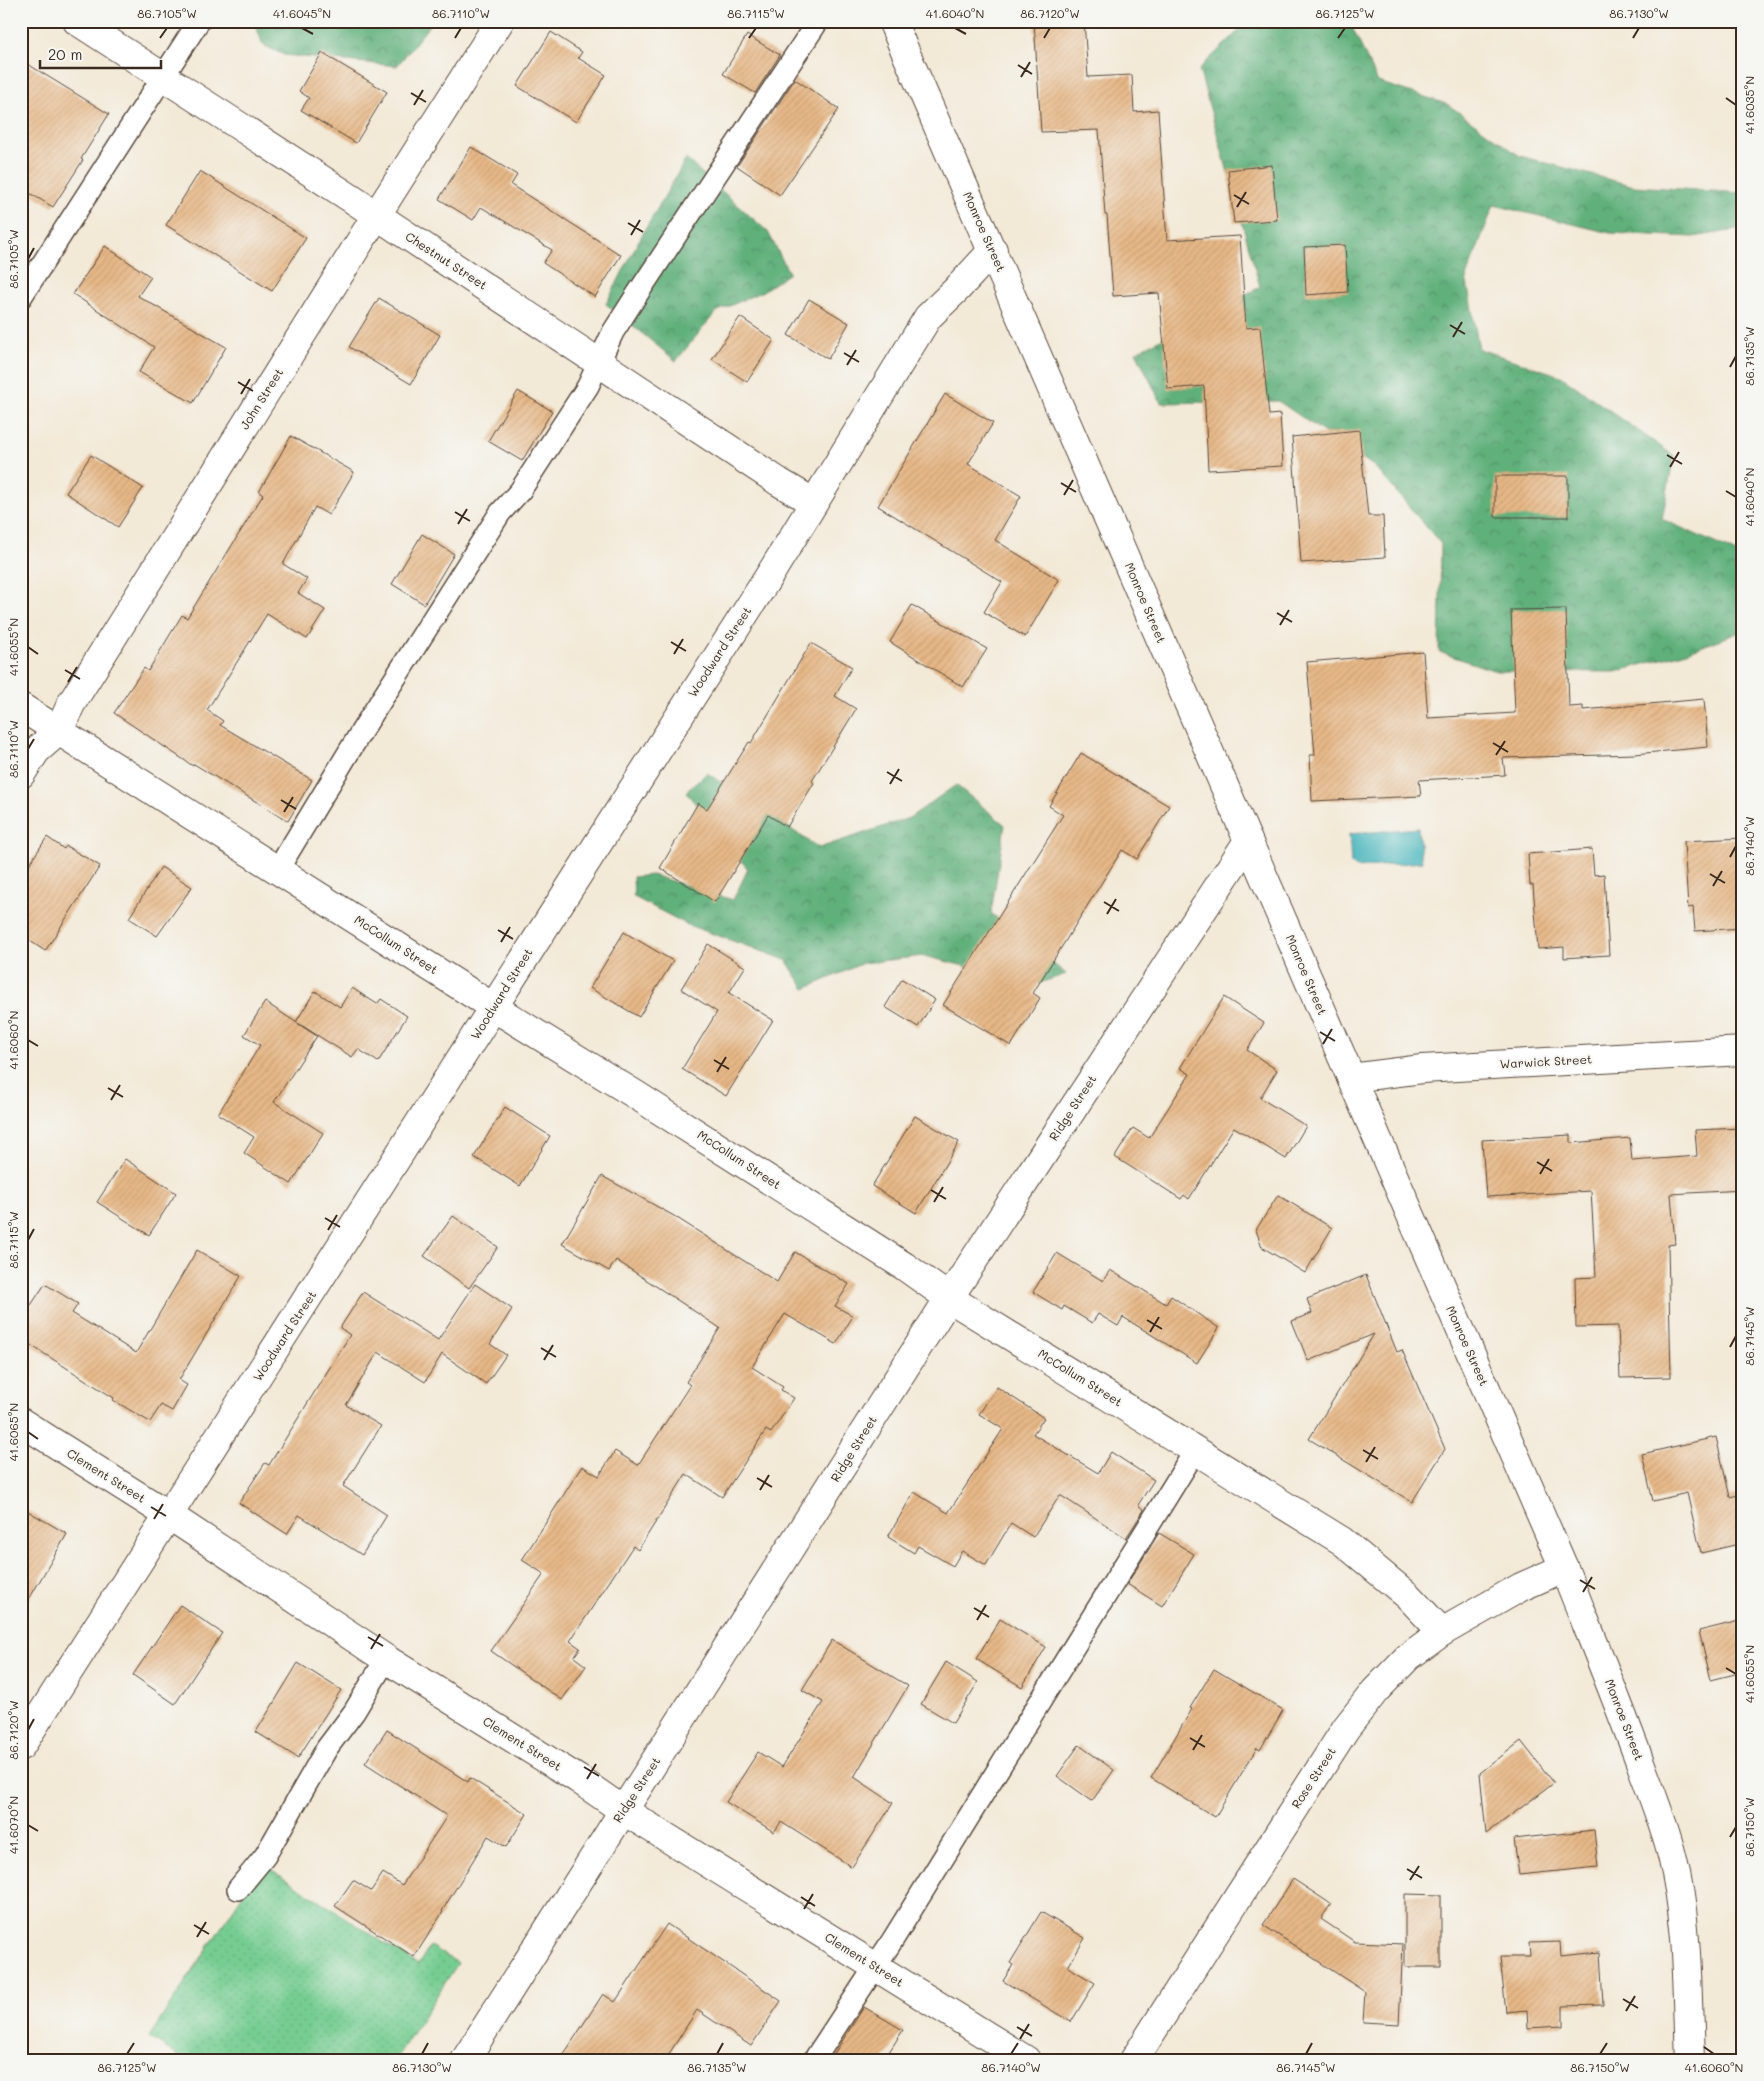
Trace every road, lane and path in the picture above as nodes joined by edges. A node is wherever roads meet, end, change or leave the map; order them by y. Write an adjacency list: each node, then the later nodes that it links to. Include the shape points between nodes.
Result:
1 (77, 21): 6 (street, Chestnut Street)
2 (199, 21): 6 (lane)
3 (500, 21): 7 (street, John Street)
4 (818, 21): 10 (lane, via 689,213 613,332)
5 (892, 21): 8 (street, Monroe Street)
6 (163, 75): 7 (street, Chestnut Street); 9 (lane)
7 (376, 216): 10 (street, Chestnut Street); 13 (street, John Street, via 72,704)
8 (993, 250): 11 (street, Woodward Street, via 928,317); 15 (street, Monroe Street)
9 (21, 297)
10 (599, 361): 11 (street, Chestnut Street); 16 (lane, via 582,394 520,490 500,513 361,732)
11 (814, 502): 17 (street, Woodward Street)
12 (21, 707): 13 (street, McCollum Street)
13 (59, 731): 14 (street, John Street, via 36,751); 16 (street, McCollum Street)
14 (21, 774)
15 (1248, 841): 19 (street, Monroe Street); 20 (street, Ridge Street)
16 (278, 870): 17 (street, McCollum Street)
17 (493, 1007): 20 (street, McCollum Street, via 904,1266); 23 (street, Woodward Street)
18 (1743, 1051): 19 (street, Warwick Street, via 1422,1069)
19 (1351, 1078): 24 (street, Monroe Street)
20 (949, 1298): 22 (street, McCollum Street); 28 (street, Ridge Street)
21 (21, 1422): 23 (street, Clement Street)
22 (1195, 1451): 25 (street, McCollum Street, via 1342,1541 1408,1596); 30 (lane)
23 (170, 1516): 26 (street, Clement Street); 27 (street, Woodward Street)
24 (1564, 1568): 25 (street, Rose Street, via 1521,1587); 35 (street, Monroe Street, via 1622,1713 1672,1855 1684,1931)
25 (1442, 1632): 34 (street, Rose Street, via 1408,1657 1374,1691 1346,1728)
26 (386, 1659): 28 (street, Clement Street); 29 (lane, via 354,1712 327,1748 265,1856)
27 (21, 1746)
28 (624, 1811): 30 (street, Clement Street); 31 (street, Ridge Street)
29 (238, 1889)
30 (874, 1967): 32 (lane); 33 (street, Clement Street)
31 (464, 2060)
32 (814, 2060)
33 (1026, 2060)
34 (1134, 2060)
35 (1690, 2060)

